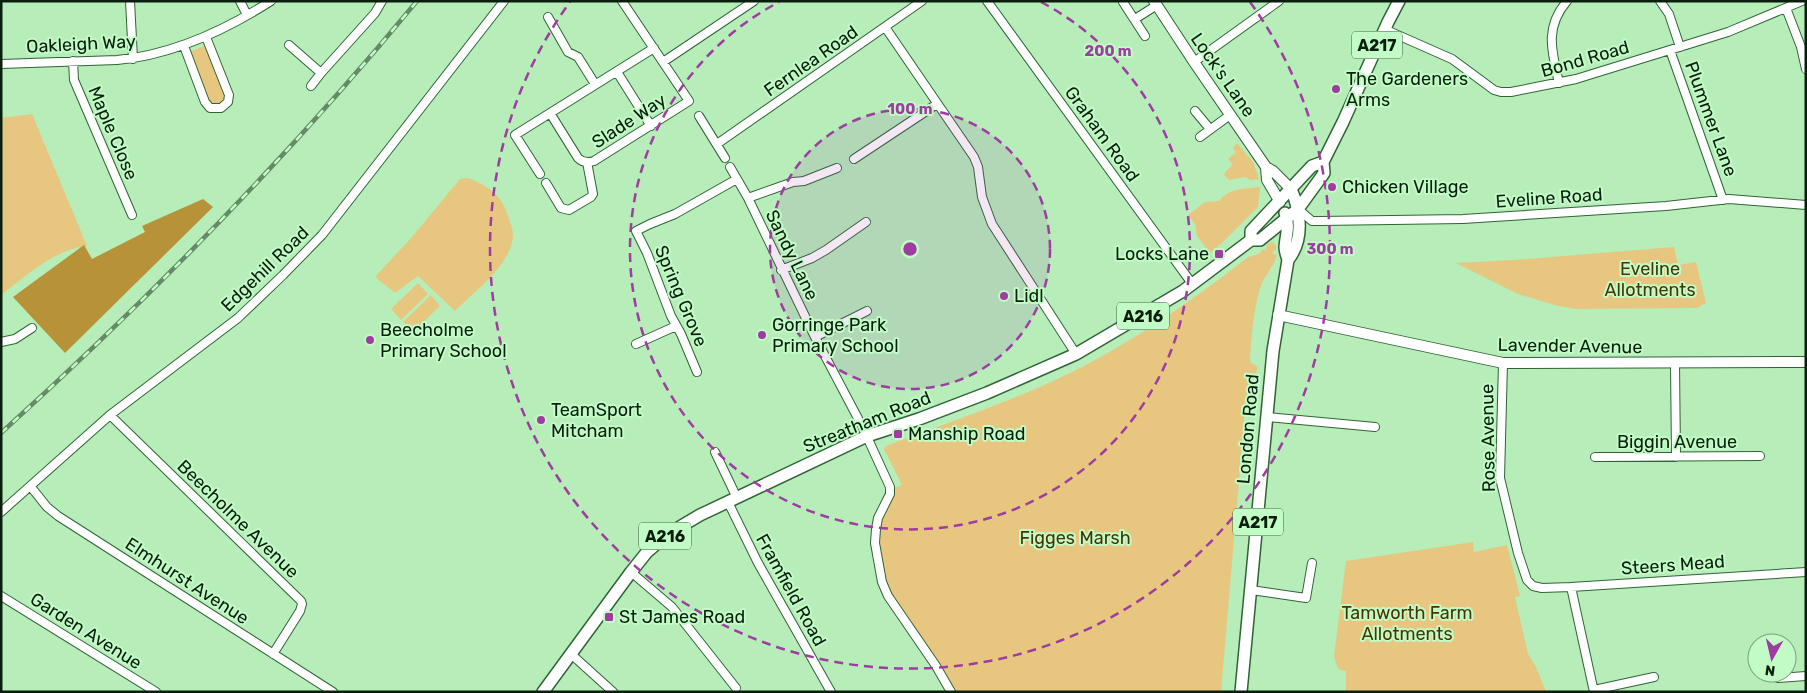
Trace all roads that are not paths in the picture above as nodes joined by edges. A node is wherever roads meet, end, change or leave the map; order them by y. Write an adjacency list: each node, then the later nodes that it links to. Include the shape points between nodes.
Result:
1 (130, 1): 31 (street)
2 (240, 1): 19 (street)
3 (270, 1): 19 (street, Oakleigh Way)
4 (382, 1): 38 (street)
5 (504, 1): 86 (street, Edgehill Road, via 322,235 238,318)
6 (622, 1): 29 (street)
7 (754, 1): 17 (street)
8 (922, 1): 22 (street, Fernlea Road)
9 (987, 1): 73 (street, Graham Road)
10 (1279, 1): 34 (street)
11 (1399, 1): 23 (main road, A217)
12 (1567, 1): 39 (street, via 1556,18 1551,39)
13 (1660, 1): 28 (street, via 1669,14)
14 (1802, 1): 18 (street, Bond Road)
15 (1123, 2): 21 (street)
16 (1156, 3): 21 (street); 34 (street, Lock's Lane)
17 (742, 4): 33 (street)
18 (1786, 8): 28 (street, Bond Road); 36 (street)
19 (247, 15): 24 (street, Oakleigh Way)
20 (548, 17): 40 (street, via 568,52 578,57)
21 (1135, 19): 25 (street)
22 (885, 28): 42 (street); 50 (street, Fernlea Road)
23 (1384, 29): 39 (street, Bond Road, via 1452,59 1494,90 1526,90); 54 (main road, A217)
24 (206, 36): 27 (street, Oakleigh Way); 27 (street, via 229,95 228,102 221,108 210,108 206,102)
25 (1145, 36)
26 (289, 45): 38 (street)
27 (184, 46): 31 (street, Oakleigh Way)
28 (1680, 47): 30 (street, Bond Road)
29 (654, 48): 33 (street); 37 (street)
30 (1670, 50): 39 (street, Bond Road); 63 (street, Plummer Lane)
31 (133, 59): 32 (street, Oakleigh Way)
32 (73, 61): 35 (street, Oakleigh Way); 67 (street, Maple Close, via 74,80)
33 (663, 62): 47 (street, Slade Way, via 688,101)
34 (1194, 62): 45 (street, Lock's Lane)
35 (1, 64)
36 (1806, 69)
37 (617, 72): 40 (street); 47 (street)
38 (322, 73): 41 (street)
39 (1559, 83)
40 (595, 84): 44 (street)
41 (311, 86)
42 (938, 104): 52 (street); 81 (street, via 974,157 982,197 992,224)
43 (1195, 111): 48 (street)
44 (550, 114): 53 (street, Slade Way, via 578,158); 58 (street, via 516,135)
45 (1230, 114): 48 (street); 56 (street, Lock's Lane)
46 (699, 116): 50 (street)
47 (651, 126): 53 (street, Slade Way, via 594,161)
48 (1210, 129): 49 (street)
49 (1200, 137)
50 (717, 144): 51 (street)
51 (724, 158)
52 (854, 159)
53 (587, 162): 60 (street, via 593,194 570,210 561,208)
54 (1323, 162): 61 (main road, A217, via 1312,166); 66 (main road, A217, via 1324,173)
55 (730, 167): 59 (street, Sandy Lane)
56 (1266, 167): 61 (street, Lock's Lane); 64 (street, Lock's Lane, via 1268,182)
57 (837, 168): 62 (street)
58 (540, 174)
59 (737, 179): 62 (street, Sandy Lane); 76 (street, Spring Grove, via 675,214 636,231)
60 (546, 183)
61 (1291, 189): 64 (main road, Streatham Road); 66 (main road, London Road)
62 (748, 198): 72 (street, Sandy Lane)
63 (1723, 200): 65 (street, Eveline Road); 66 (street, Eveline Road, via 1463,219 1312,221)
64 (1280, 202): 68 (main road); 70 (main road, Streatham Road / A216, via 1251,231)
65 (1806, 205)
66 (1298, 209): 68 (main road, Streatham Road); 71 (main road, London Road / A217, via 1299,234 1295,251)
67 (132, 215)
68 (1287, 218): 70 (main road, Streatham Road / A216, via 1260,240); 71 (main road, London Road / A217, via 1285,249)
69 (866, 222): 72 (street, via 812,258)
70 (1251, 240): 73 (main road, Streatham Road / A216)
71 (1288, 260): 75 (main road, London Road / A217)
72 (781, 270): 78 (street, Sandy Lane)
73 (1193, 284): 81 (main road, Streatham Road / A216)
74 (867, 311): 78 (street)
75 (1278, 316): 83 (street, Lavender Avenue); 87 (main road, London Road / A217)
76 (676, 326): 80 (street); 85 (street, Spring Grove)
77 (32, 328): 79 (street, via 16,339)
78 (815, 337): 89 (street, Sandy Lane)
79 (1, 342)
80 (636, 344)
81 (1076, 354): 89 (main road, Streatham Road / A216)
82 (1806, 362): 84 (street, Lavender Avenue)
83 (1503, 363): 84 (street, Lavender Avenue); 101 (street, Rose Avenue, via 1502,495 1524,575 1529,583)
84 (1675, 363): 93 (street)
85 (697, 372)
86 (110, 415): 94 (street, Edgehill Road); 104 (street, Beecholme Avenue, via 301,601 300,611)
87 (1267, 417): 88 (street); 102 (main road, London Road / A217)
88 (1375, 427)
89 (870, 441): 95 (main road, Streatham Road / A216); 114 (street, via 890,487 876,529 875,543 882,582)
90 (715, 452): 95 (street, Framfield Road)
91 (1760, 456): 93 (street, Biggin Avenue)
92 (1595, 457): 93 (street, Biggin Avenue)
93 (1676, 457)
94 (31, 487): 96 (street, Edgehill Road); 104 (street, Elmhurst Avenue, via 58,516)
95 (732, 500): 98 (main road, Streatham Road / A216, via 664,537); 113 (street, Framfield Road, via 754,556)
96 (1, 512)
97 (1312, 563): 102 (street, via 1306,598)
98 (631, 572): 105 (main road, Streatham Road / A216); 107 (street, via 672,607)
99 (1806, 572): 100 (street, Steers Mead)
100 (1571, 587): 101 (street, Steers Mead); 108 (street)
101 (1542, 588)
102 (1251, 590): 115 (main road, London Road / A217)
103 (1, 596): 109 (street, Garden Avenue)
104 (273, 654): 110 (street, Elmhurst Avenue)
105 (571, 654): 111 (main road, Streatham Road / A216); 112 (street)
106 (1654, 677): 108 (street)
107 (736, 688)
108 (1594, 691)
109 (156, 692)
110 (333, 692)
111 (543, 692)
112 (613, 692)
113 (831, 692)
114 (950, 692)
115 (1241, 692)

